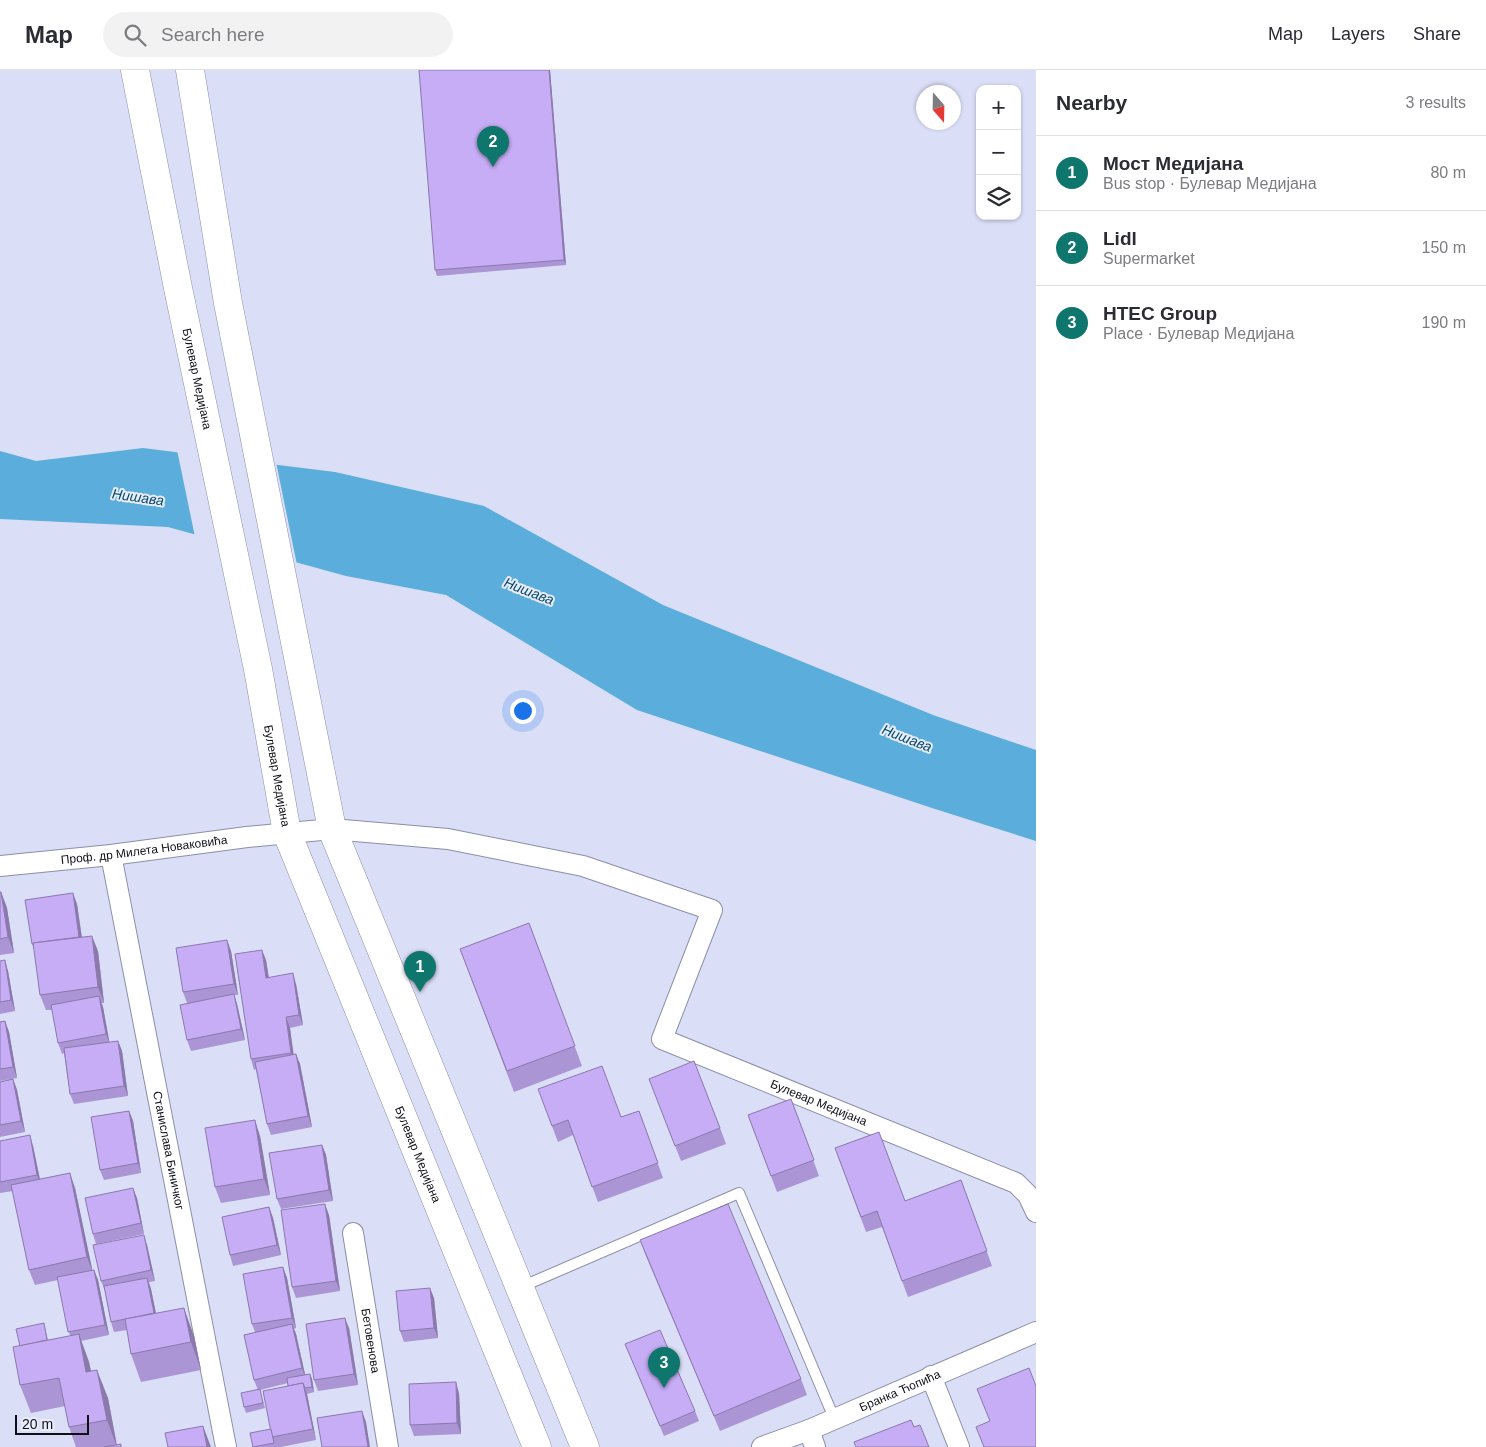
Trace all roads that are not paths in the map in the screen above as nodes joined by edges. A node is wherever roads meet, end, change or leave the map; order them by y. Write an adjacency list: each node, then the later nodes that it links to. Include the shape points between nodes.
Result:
1 (135, 70): 4 (main road, Булевар Медијана, via 258,669)
2 (190, 70): 3 (main road, via 228,303)
3 (332, 829): 4 (street, Проф. др Милета Новаковића); 7 (street, Булевар Медијана, via 448,839 583,866 712,910 662,1039 1016,1183 1028,1194); 9 (main road)
4 (287, 833): 5 (street, Проф. др Милета Новаковића); 16 (main road, Булевар Медијана)
5 (111, 855): 6 (street, Проф. др Милета Новаковића); 14 (street, Станислава Биничког)
6 (0, 866)
7 (1036, 1212)
8 (353, 1233): 15 (street, Бетовенова)
9 (520, 1288): 12 (lane, via 739,1193); 17 (main road)
10 (1036, 1332): 11 (street, Бранка Ћопића)
11 (931, 1376): 12 (street, Бранка Ћопића); 19 (street)
12 (834, 1418): 13 (street, Бранка Ћопића)
13 (812, 1438): 18 (street, Бранка Ћопића)
14 (226, 1447)
15 (388, 1447)
16 (537, 1447)
17 (584, 1447)
18 (762, 1447)
19 (959, 1447)

